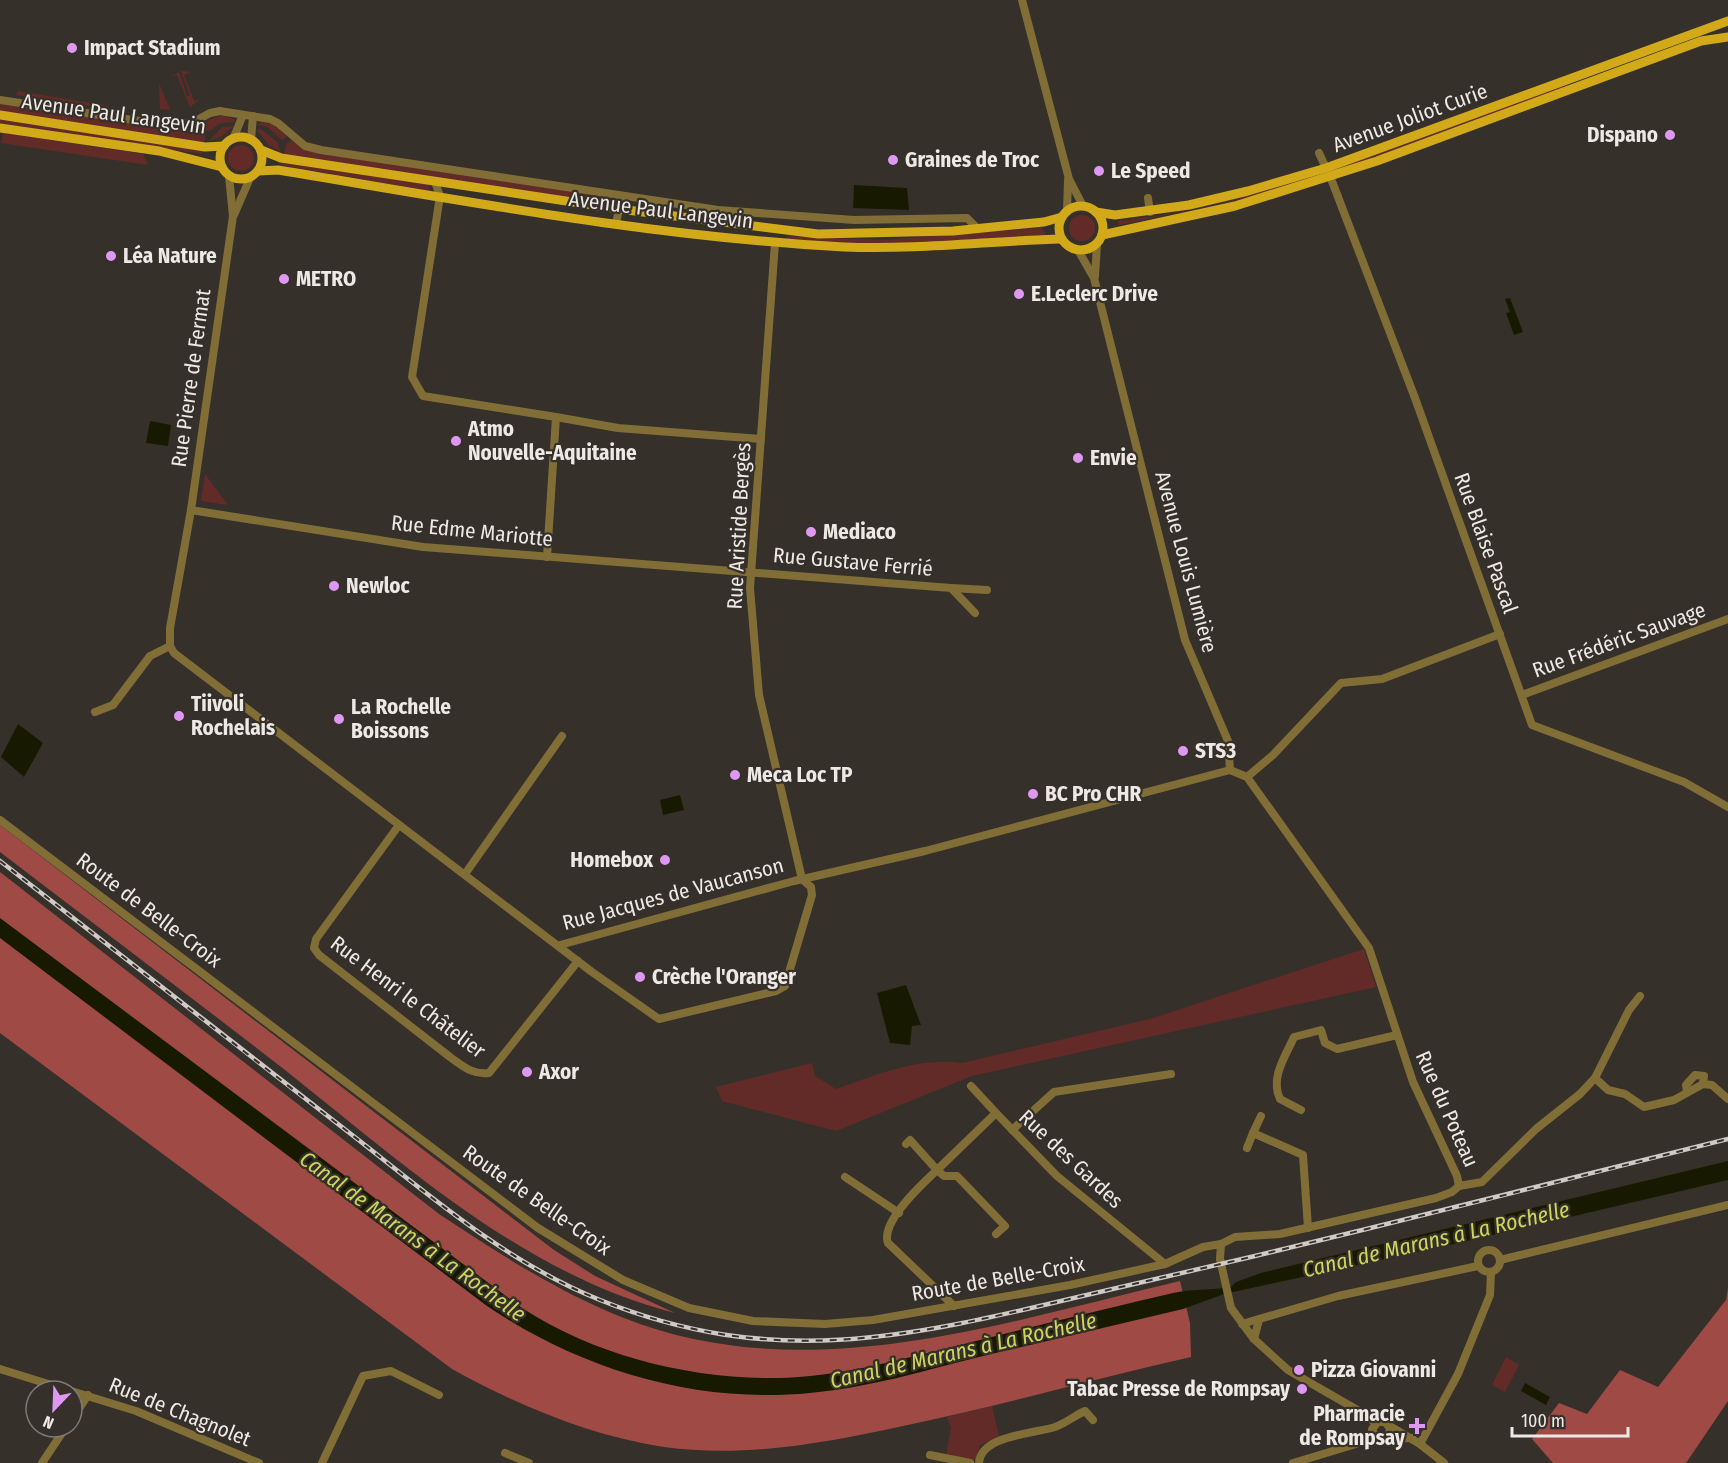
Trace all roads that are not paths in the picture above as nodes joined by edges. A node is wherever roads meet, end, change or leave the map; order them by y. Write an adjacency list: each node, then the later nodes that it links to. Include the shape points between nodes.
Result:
1 (1022, 0): 19 (street)
2 (1728, 21): 16 (main road, Avenue Joliot Curie)
3 (1728, 37): 16 (main road, Avenue Joliot Curie, via 1701,41 1388,157)
4 (0, 100): 6 (street, via 166,126 192,123 210,112)
5 (0, 115): 11 (main road, Avenue Paul Langevin)
6 (243, 115): 7 (street); 9 (street)
7 (253, 116): 10 (street); 22 (street, via 278,123 305,146 321,150)
8 (0, 128): 14 (main road, Avenue Paul Langevin, via 159,152)
9 (233, 139): 10 (main road); 11 (main road)
10 (251, 140): 12 (main road)
11 (224, 147): 14 (main road)
12 (261, 150): 15 (main road); 20 (main road, Avenue Paul Langevin, via 280,158)
13 (1319, 153): 16 (street, Rue Blaise Pascal)
14 (222, 167): 17 (main road)
15 (258, 171): 18 (main road); 21 (main road, Avenue Paul Langevin, via 278,170)
16 (1328, 172): 27 (main road, Avenue Joliot Curie); 32 (main road, Avenue Joliot Curie, via 1235,206); 47 (street, Rue Blaise Pascal)
17 (229, 176): 18 (main road, via 239,180); 29 (street, Rue Pierre de Fermat)
18 (250, 178): 29 (street, Rue Pierre de Fermat)
19 (1069, 179): 24 (street); 28 (street)
20 (435, 182): 21 (street); 25 (main road, Avenue Paul Langevin)
21 (440, 196): 30 (main road, Avenue Paul Langevin); 38 (street, via 412,377 423,396)
22 (622, 196): 25 (street); 31 (street, via 718,210 854,220 967,218)
23 (1148, 198): 27 (street)
24 (1083, 206): 26 (main road); 28 (main road)
25 (619, 209): 30 (street); 31 (main road, Avenue Paul Langevin, via 818,234)
26 (1096, 212): 27 (main road, Avenue Joliot Curie); 32 (main road, via 1102,223)
27 (1150, 212)
28 (1064, 214): 31 (main road, Avenue Paul Langevin, via 1051,221); 33 (main road, via 1059,228)
29 (233, 216): 40 (street, Rue Pierre de Fermat)
30 (616, 223): 34 (main road, Avenue Paul Langevin)
31 (978, 229)
32 (1102, 235): 35 (main road)
33 (1062, 239): 34 (main road, Avenue Paul Langevin, via 848,247); 36 (main road)
34 (775, 243): 39 (street, Rue Aristide Bergès)
35 (1096, 244): 36 (main road); 37 (street, Avenue Louis Lumière)
36 (1078, 250): 37 (street, Avenue Louis Lumière)
37 (1095, 278): 52 (street, Avenue Louis Lumière, via 1185,640 1228,741)
38 (556, 417): 39 (street, via 618,428); 41 (street)
39 (761, 439): 42 (street, Rue Aristide Bergès)
40 (191, 510): 41 (street, Rue Edme Mariotte, via 423,547); 48 (street)
41 (548, 557): 42 (street, Rue Edme Mariotte)
42 (751, 572): 43 (street, Rue Gustave Ferrié); 58 (street, Rue Aristide Bergès, via 759,695)
43 (951, 588): 44 (street, Rue Gustave Ferrié); 45 (street, Rue Gustave Ferrié)
44 (987, 590)
45 (975, 613)
46 (1728, 619): 49 (street, Rue Frédéric Sauvage)
47 (1500, 634): 49 (street, Rue Blaise Pascal); 53 (street, via 1382,679 1341,683)
48 (170, 646): 50 (street, via 150,656 113,705); 56 (street, Rue Jacques de Vaucanson, via 174,653)
49 (1522, 695): 54 (street, Rue Blaise Pascal, via 1532,725 1677,779)
50 (95, 712)
51 (562, 736): 57 (street)
52 (1230, 770): 53 (street); 58 (street, Rue Jacques de Vaucanson, via 936,848)
53 (1247, 777): 62 (street, Rue du Poteau, via 1369,948)
54 (1728, 807)
55 (0, 820): 88 (street, Route de Belle-Croix, via 538,1228 623,1280 689,1308 753,1321 863,1321)
56 (399, 825): 57 (street, Rue Jacques de Vaucanson); 60 (street, Rue Henri le Châtelier, via 316,939 314,948 450,1057 476,1073 489,1073)
57 (465, 874): 59 (street, Rue Jacques de Vaucanson)
58 (802, 879): 59 (street, Rue Jacques de Vaucanson); 60 (street, Rue Aristide Bergès, via 811,887 812,895 788,981 781,990 659,1019)
59 (560, 945): 60 (street)
60 (578, 961)
61 (1640, 996): 64 (street)
62 (1397, 1035): 69 (street, via 1337,1049 1325,1043 1321,1030 1294,1037 1276,1086 1280,1099); 78 (street, Rue du Poteau, via 1413,1082)
63 (1171, 1074): 72 (street, via 1054,1092)
64 (1595, 1078): 67 (street, via 1608,1090 1625,1094 1644,1107 1665,1103); 78 (street, via 1482,1182)
65 (1703, 1084): 67 (street); 67 (street, via 1704,1076 1695,1075 1686,1085); 68 (street, via 1712,1085)
66 (971, 1086): 70 (street)
67 (1687, 1092)
68 (1728, 1099)
69 (1301, 1110)
70 (996, 1113): 72 (street, Rue des Gardes); 76 (street, Rue des Gardes)
71 (1261, 1116): 73 (street)
72 (1012, 1130): 85 (street, Rue des Gardes, via 1057,1176)
73 (1253, 1133): 75 (street); 81 (street, via 1303,1155)
74 (906, 1144): 76 (street, via 910,1140)
75 (1247, 1148)
76 (937, 1170): 80 (street, Rue des Gardes); 82 (street, via 944,1176 957,1176 1005,1226)
77 (845, 1177): 80 (street)
78 (1459, 1186): 81 (street, Rue du Poteau, via 1436,1198)
79 (1728, 1205): 84 (street)
80 (899, 1213): 88 (street, Rue des Gardes, via 887,1230 888,1243)
81 (1308, 1228): 83 (street, Rue du Poteau, via 1235,1237)
82 (996, 1234)
83 (1221, 1244): 85 (street, Route de Belle-Croix, via 1203,1247); 90 (street, via 1220,1258 1230,1304)
84 (1500, 1260): 86 (street, via 1493,1251 1485,1250 1479,1255); 87 (street)
85 (1165, 1264): 88 (street, Route de Belle-Croix)
86 (1478, 1266): 87 (street); 89 (street, via 1338,1296)
87 (1491, 1272): 103 (street, via 1490,1295 1458,1374)
88 (954, 1306)
89 (1259, 1320): 90 (street); 91 (street)
90 (1242, 1324): 91 (street)
91 (1254, 1339): 97 (street, via 1288,1370)
92 (0, 1369): 93 (street, Rue de Chagnolet)
93 (88, 1395): 95 (street); 108 (street, Rue de Chagnolet, via 170,1424)
94 (438, 1395): 109 (street, via 392,1371 363,1376)
95 (84, 1401)
96 (1093, 1420): 112 (street, via 1085,1411 1057,1426 990,1444 980,1455)
97 (1375, 1423): 98 (street, via 1382,1421); 99 (street)
98 (1388, 1425): 100 (street); 102 (street, via 1389,1434)
99 (1373, 1435): 102 (street); 106 (street)
100 (1412, 1438): 102 (street); 103 (street)
101 (58, 1439): 107 (street)
102 (1384, 1439)
103 (1420, 1444): 114 (street)
104 (505, 1453): 110 (street)
105 (930, 1455): 111 (street)
106 (1319, 1460): 113 (street)
107 (42, 1463)
108 (259, 1463)
109 (322, 1463)
110 (529, 1463)
111 (970, 1463)
112 (979, 1463)
113 (1293, 1463)
114 (1444, 1463)

